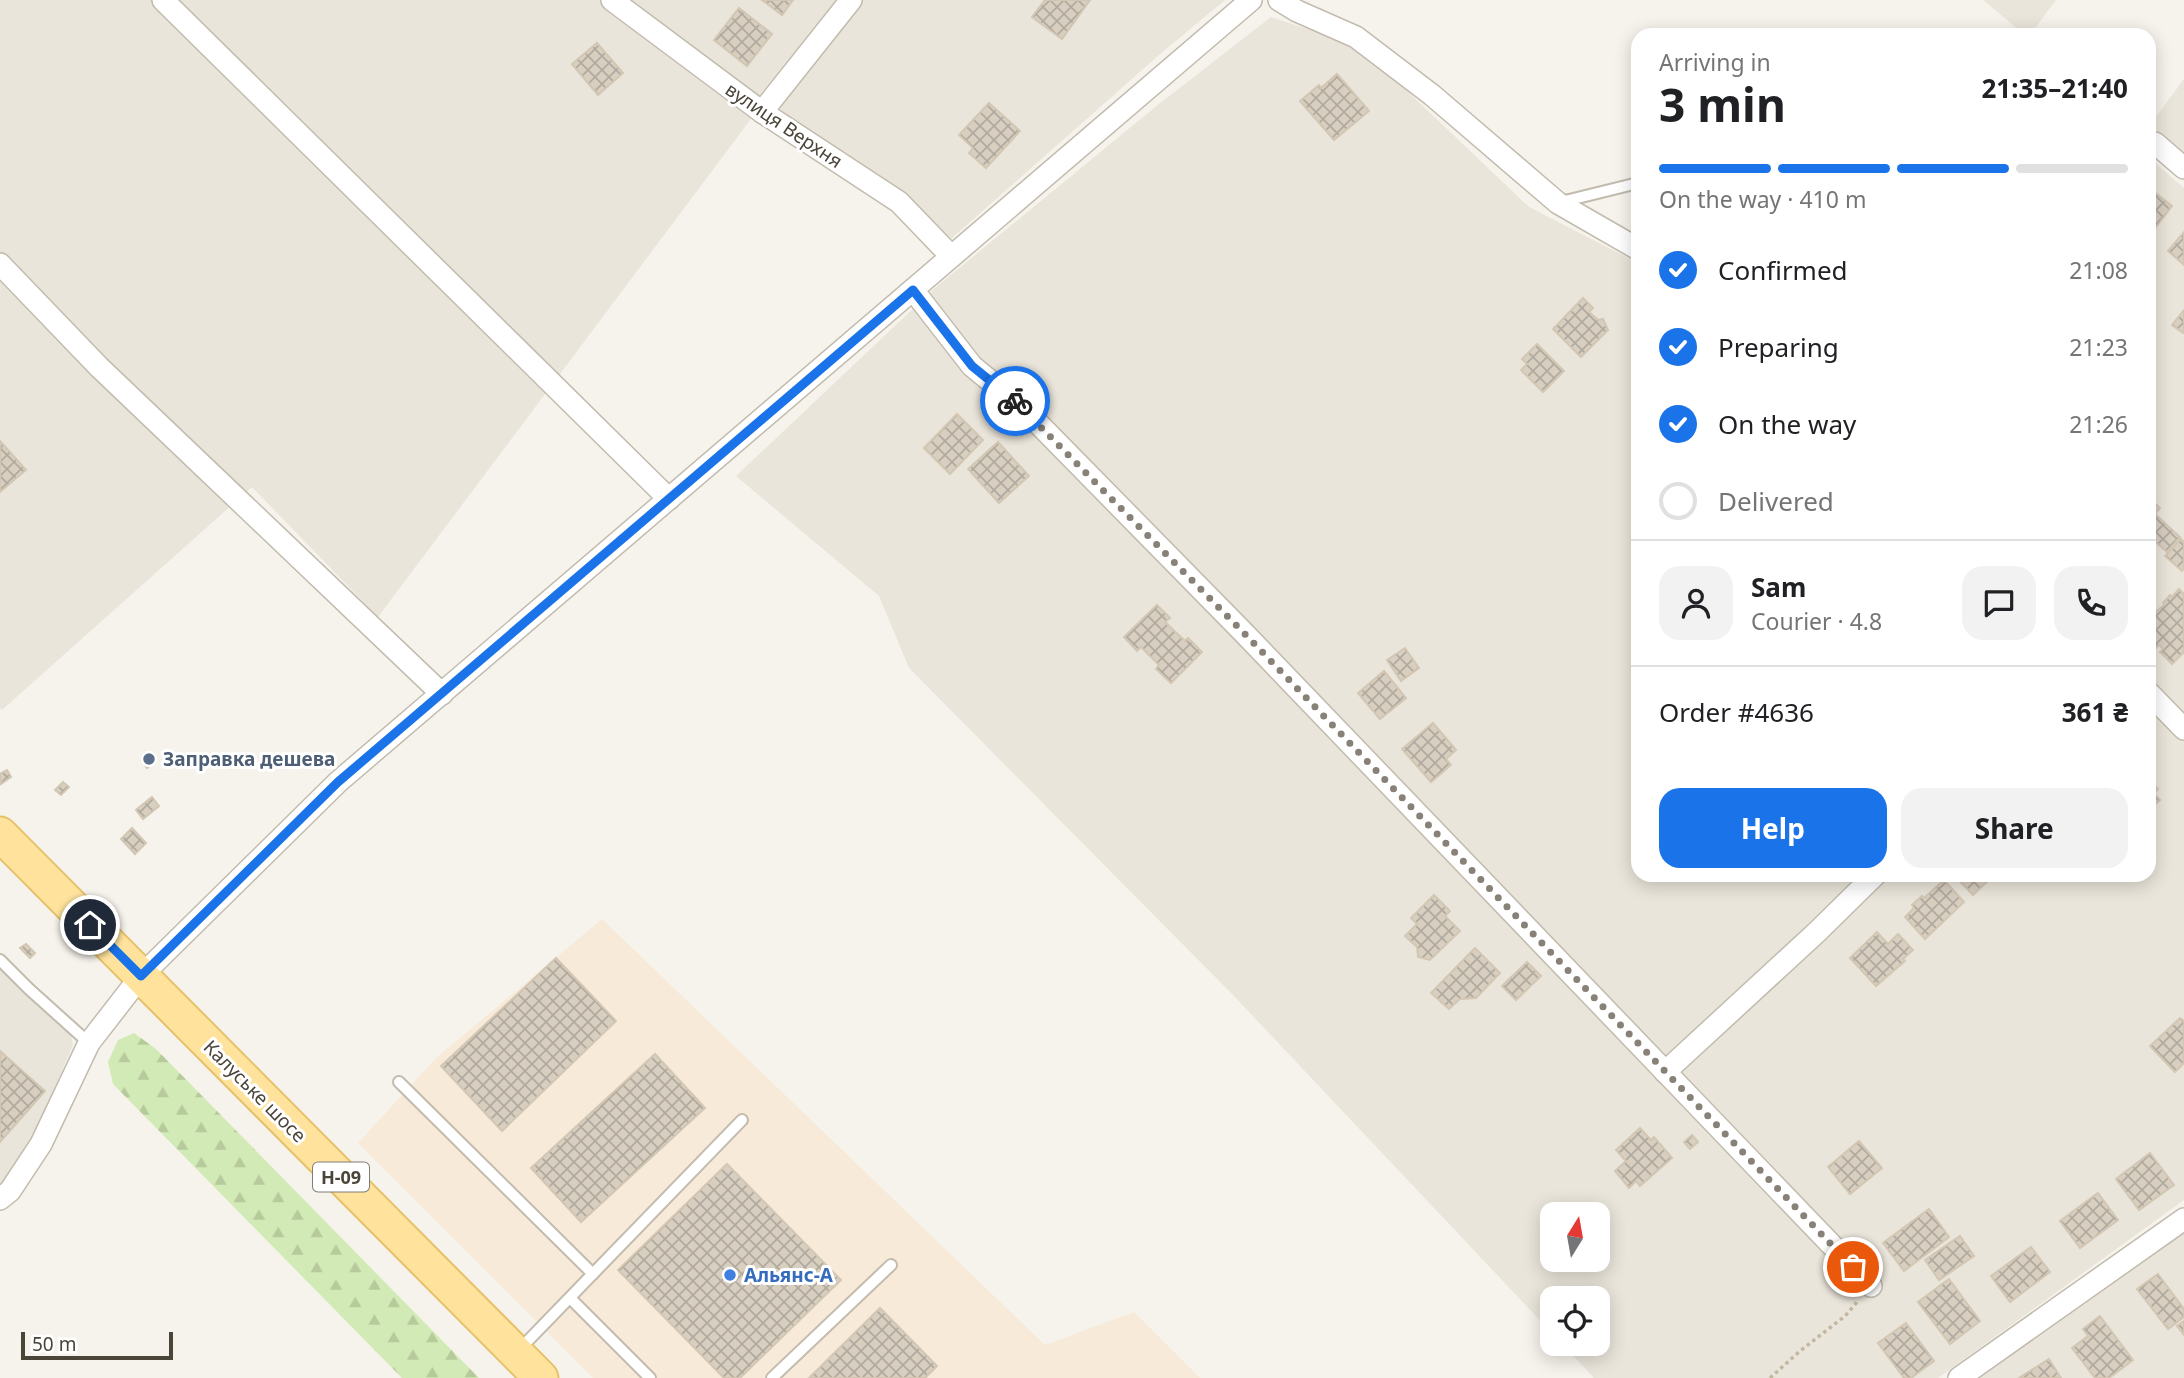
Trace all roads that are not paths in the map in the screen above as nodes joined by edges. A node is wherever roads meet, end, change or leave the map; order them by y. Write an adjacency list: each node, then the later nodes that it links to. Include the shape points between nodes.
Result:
1 (163, 0): 15 (street)
2 (612, 0): 6 (street, вулиця Верхня)
3 (851, 0): 6 (street)
4 (1251, 0): 12 (street)
5 (1279, 0): 10 (street, via 1356,37)
6 (762, 112): 12 (street, вулиця Верхня, via 899,202)
7 (2156, 144): 8 (street)
8 (2184, 168)
9 (1631, 185): 10 (lane)
10 (1558, 203): 11 (street)
11 (1631, 244)
12 (951, 256): 14 (street)
13 (0, 264): 16 (street, via 99,367)
14 (913, 290): 15 (street); 24 (street, via 972,366 1023,408)
15 (669, 499): 16 (street)
16 (442, 694): 22 (street, via 338,782)
17 (2156, 700): 18 (street)
18 (2184, 729)
19 (0, 834): 22 (main road, Калуське шосе / Н-09)
20 (1868, 882): 24 (street)
21 (0, 960): 23 (lane)
22 (141, 976): 23 (street); 33 (main road, Калуське шосе / Н-09)
23 (89, 1043): 27 (street, via 41,1144)
24 (1665, 1072): 31 (street)
25 (399, 1082): 30 (lane)
26 (742, 1120): 30 (lane)
27 (0, 1199)
28 (2184, 1219): 37 (street)
29 (891, 1265): 36 (lane)
30 (593, 1274): 32 (lane)
31 (1871, 1286)
32 (570, 1298): 33 (lane); 35 (lane)
33 (516, 1353): 34 (main road, Калуське шосе / Н-09)
34 (541, 1378)
35 (650, 1378)
36 (772, 1378)
37 (1959, 1378)

